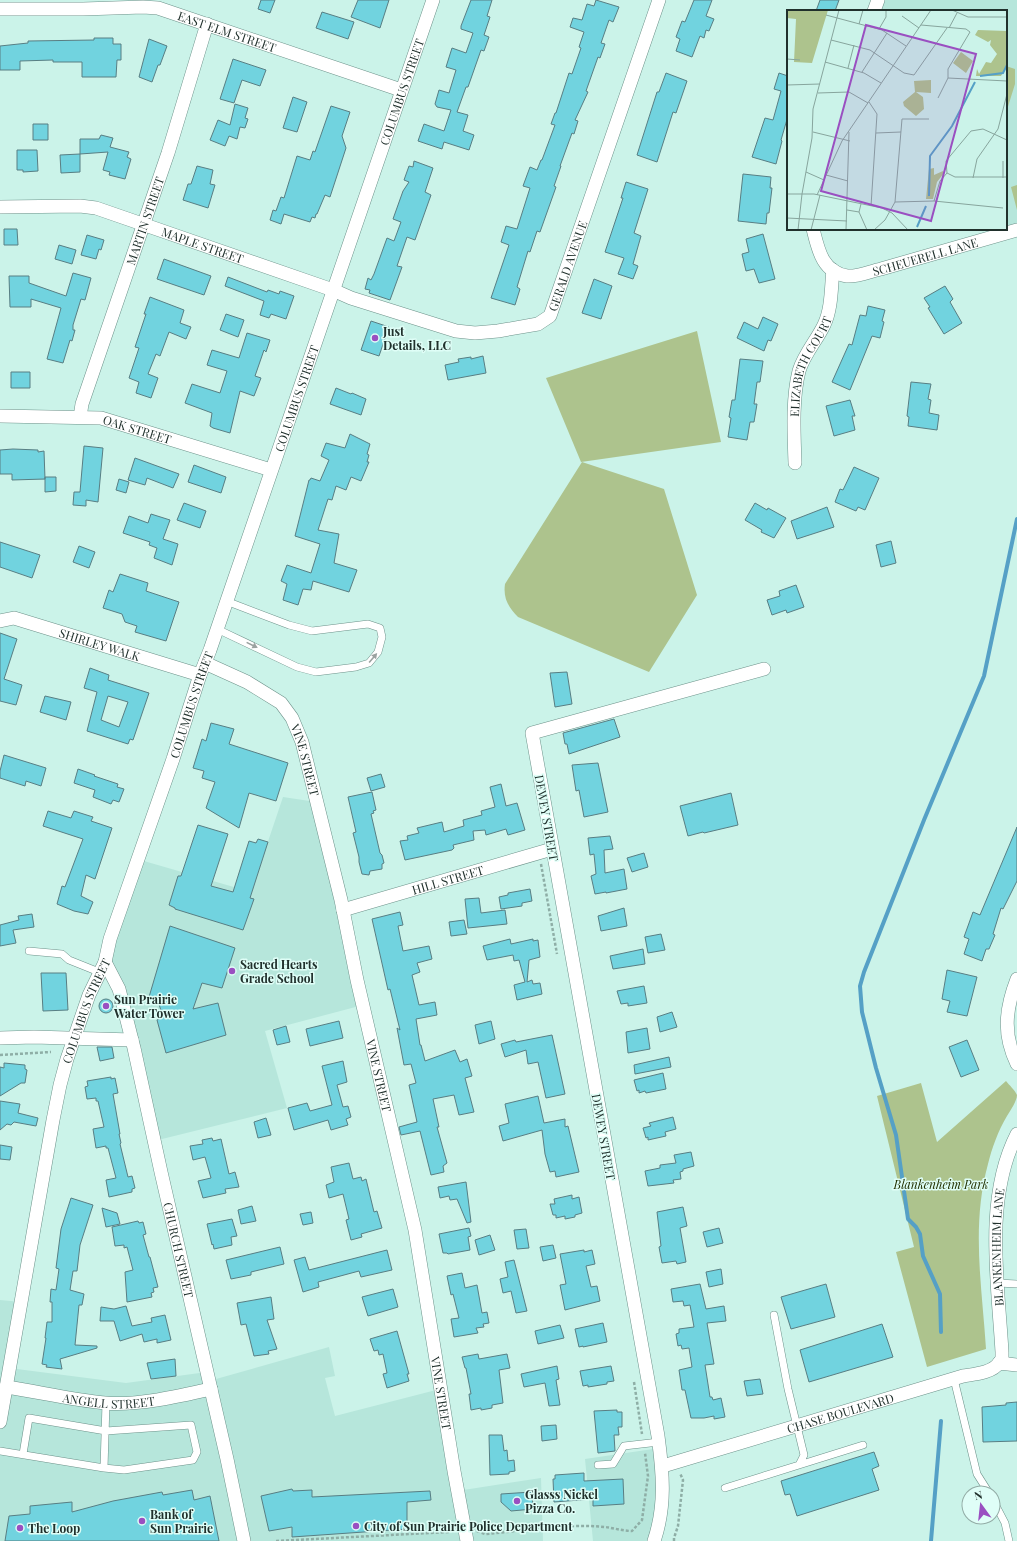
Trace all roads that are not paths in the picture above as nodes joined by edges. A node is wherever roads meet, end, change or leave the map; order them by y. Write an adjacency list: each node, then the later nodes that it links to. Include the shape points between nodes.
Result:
1 (433, 0): 8 (street, COLUMBUS STREET)
2 (659, 0): 14 (street, GERALD AVENUE, via 550,316 538,324 498,331 456,331)
3 (878, 0): 6 (street)
4 (128, 4): 5 (street, EAST ELM STREET, via 83,9); 7 (street, EAST ELM STREET, via 158,8)
5 (0, 9)
6 (874, 10)
7 (207, 24): 8 (street, EAST ELM STREET); 10 (street, MARTIN STREET)
8 (401, 90): 14 (street, COLUMBUS STREET)
9 (0, 207): 10 (street, MAPLE STREET, via 80,206 96,208)
10 (144, 225): 14 (street, MAPLE STREET); 16 (street, MARTIN STREET, via 82,404)
11 (813, 230): 13 (street, via 821,258)
12 (1017, 230): 13 (street, SCHEUERELL LANE, via 858,275 848,276)
13 (834, 270): 17 (street, ELIZABETH COURT, via 828,314 797,380)
14 (333, 290): 18 (street, COLUMBUS STREET)
15 (0, 416): 16 (street, OAK STREET)
16 (80, 417): 18 (street, OAK STREET, via 101,418)
17 (795, 463)
18 (271, 470): 19 (street, COLUMBUS STREET)
19 (226, 601): 21 (street, COLUMBUS STREET); 21 (lane, one-way to 19, via 297,667 316,672 369,663 378,652 382,637 380,628 368,624 312,631 289,626)
20 (0, 621): 22 (street, SHIRLEY WALK, via 14,618)
21 (216, 629): 22 (street, COLUMBUS STREET)
22 (203, 669): 25 (street, VINE STREET, via 247,682 281,703 292,718 302,742); 27 (street, COLUMBUS STREET)
23 (764, 669): 24 (street, DEWEY STREET, via 532,733)
24 (552, 849): 25 (street, HILL STREET); 46 (street, DEWEY STREET)
25 (343, 910): 57 (street, VINE STREET, via 415,1230 454,1471)
26 (29, 951): 27 (lane, via 62,954 69,960)
27 (102, 967): 30 (street, COLUMBUS STREET, via 89,995); 31 (street, CHURCH STREET, via 119,989)
28 (1017, 980): 32 (street, via 1006,1019 1011,1051)
29 (0, 1038): 30 (street)
30 (75, 1038): 31 (street); 40 (street, COLUMBUS STREET, via 60,1085 53,1120)
31 (132, 1040): 41 (street, CHURCH STREET)
32 (1017, 1064)
33 (1017, 1134): 34 (street, BLANKENHEIM LANE, via 1005,1164 996,1211)
34 (998, 1283): 35 (lane); 37 (street, BLANKENHEIM LANE, via 1002,1352)
35 (1017, 1284)
36 (774, 1315): 44 (lane)
37 (999, 1363): 38 (street); 39 (street, CHASE BOULEVARD, via 986,1371)
38 (1017, 1365)
39 (954, 1379): 44 (street, CHASE BOULEVARD); 54 (lane, via 977,1474)
40 (6, 1387): 42 (street, ANGELL STREET); 43 (street, COLUMBUS STREET)
41 (211, 1389): 42 (street, ANGELL STREET, via 131,1403); 58 (street, CHURCH STREET)
42 (106, 1403): 45 (lane)
43 (0, 1422)
44 (796, 1426): 51 (lane, via 804,1455); 52 (street, CHASE BOULEVARD)
45 (106, 1431): 49 (lane, via 29,1418); 53 (lane); 53 (lane, via 191,1425 197,1452 193,1460 124,1470)
46 (659, 1442): 50 (lane, via 624,1446 613,1464); 52 (street, DEWEY STREET)
47 (863, 1445): 51 (lane)
48 (0, 1451): 49 (lane)
49 (23, 1454): 53 (lane)
50 (598, 1465)
51 (799, 1465): 55 (lane)
52 (662, 1466): 59 (street, DEWEY STREET, via 662,1511)
53 (104, 1468)
54 (983, 1485)
55 (725, 1488)
56 (1001, 1515): 60 (lane)
57 (470, 1536)
58 (244, 1541)
59 (654, 1541)
60 (1009, 1541)

